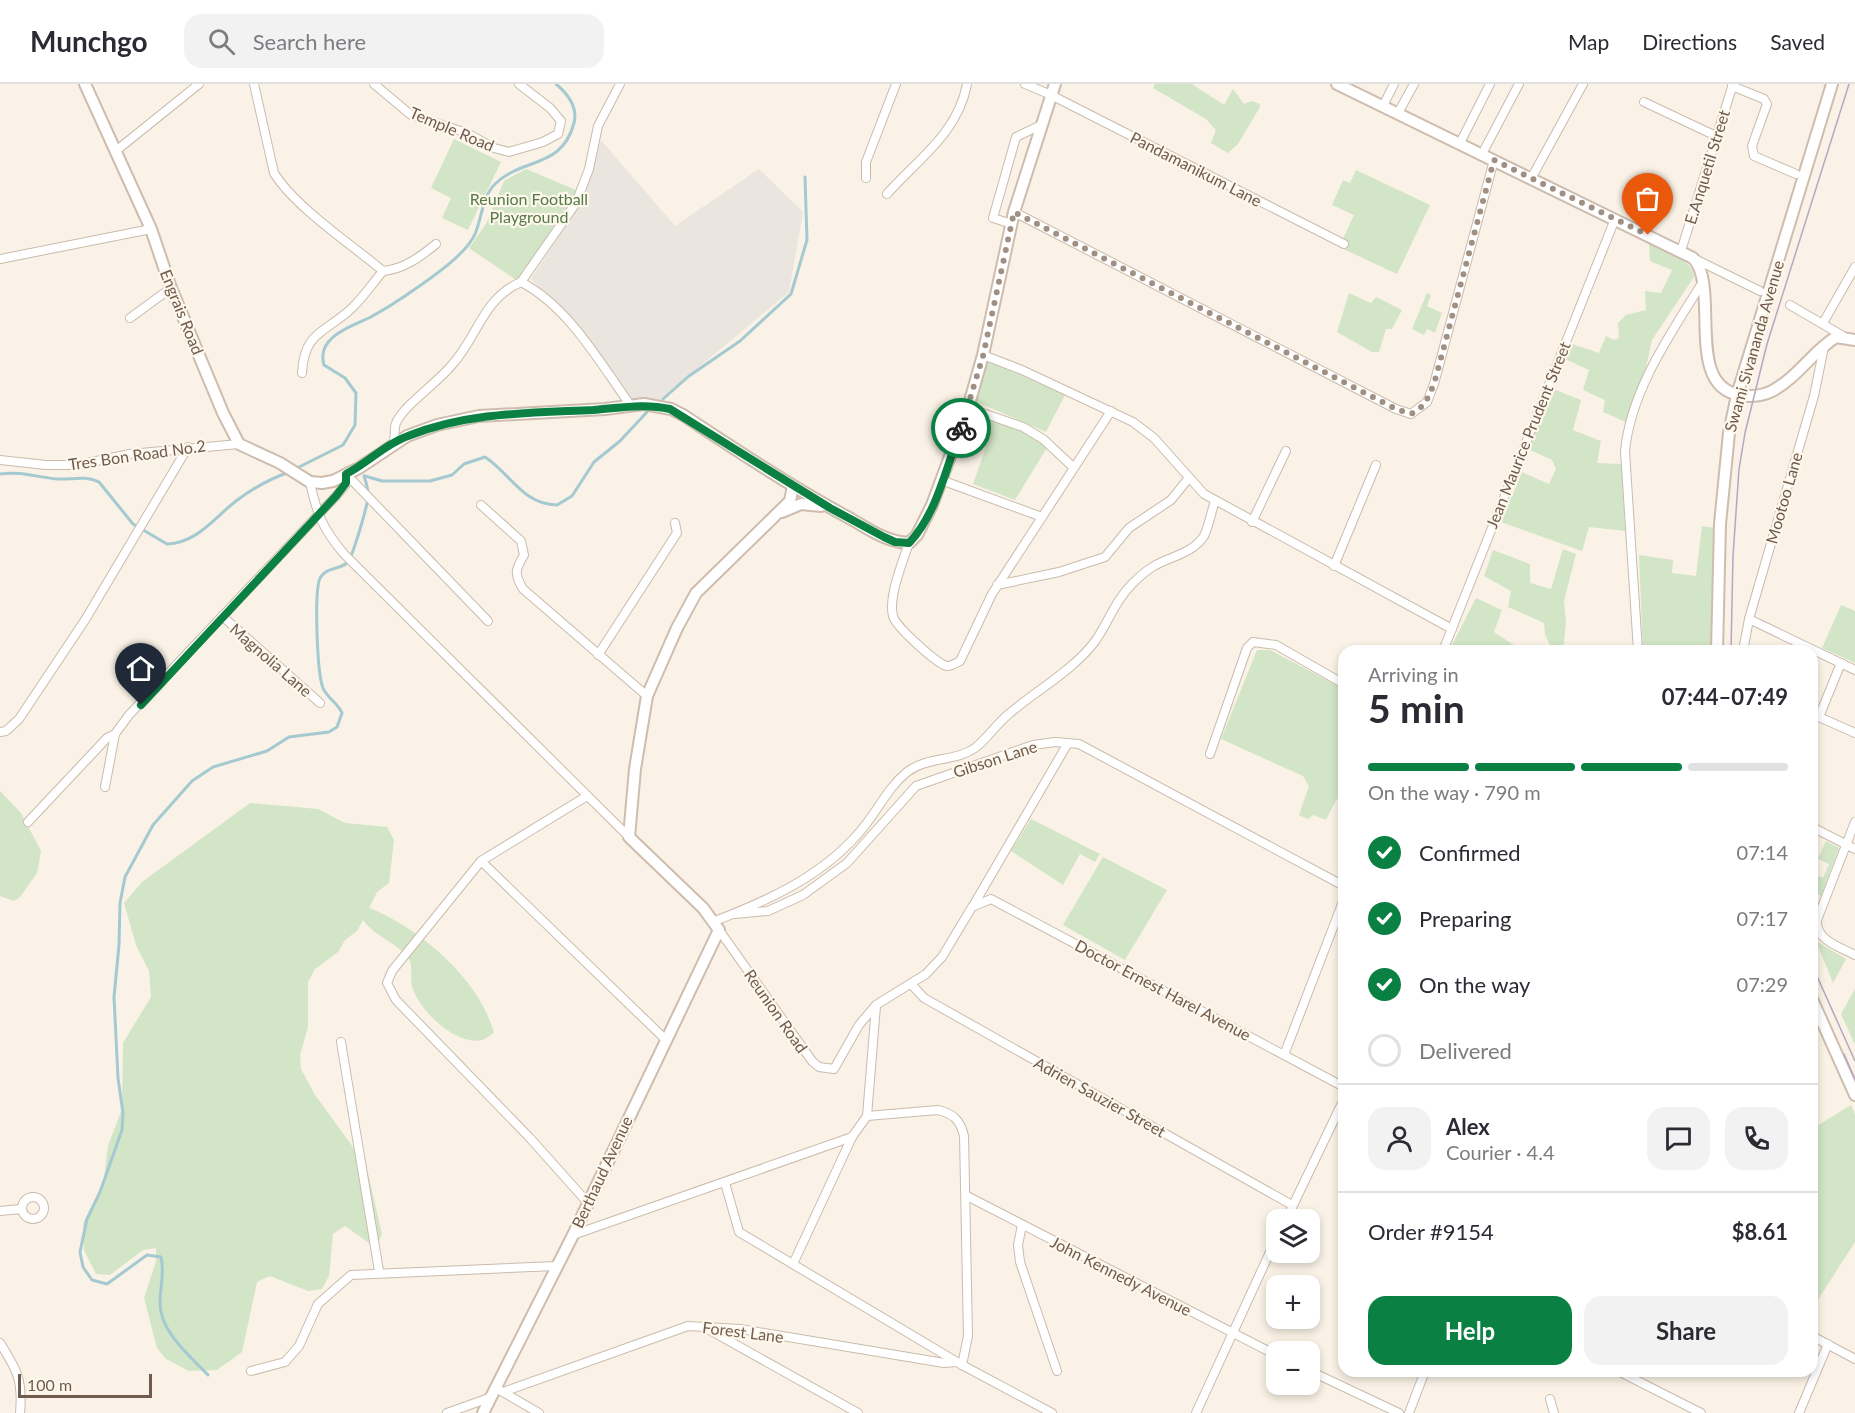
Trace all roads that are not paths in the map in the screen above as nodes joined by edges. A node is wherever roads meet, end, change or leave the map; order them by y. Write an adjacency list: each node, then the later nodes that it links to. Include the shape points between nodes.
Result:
1 (85, 84): 25 (street, Engrais Road)
2 (199, 84): 25 (street)
3 (254, 84): 42 (street, via 274,173 281,184)
4 (374, 84): 5 (street, Temple Road, via 411,115 509,152 558,134 561,121)
5 (519, 84)
6 (620, 84): 43 (street, via 598,126 589,169 576,203)
7 (896, 84): 30 (street, via 866,162)
8 (967, 84): 31 (street, via 963,103 951,126)
9 (1025, 84): 18 (street, Pandamanikum Lane)
10 (1337, 84): 20 (street)
11 (1394, 84): 20 (street)
12 (1414, 84): 21 (street)
13 (1490, 84): 24 (street)
14 (1519, 84): 26 (street)
15 (1583, 84): 29 (street)
16 (1832, 84): 54 (street, Swami Sivananda Avenue)
17 (1732, 85): 23 (street, E.Anquetil Street); 28 (street, via 1767,104 1752,146 1754,156)
18 (1052, 89): 22 (street); 37 (street, Pandamanikum Lane)
19 (1644, 102): 23 (street)
20 (1383, 106): 21 (street)
21 (1398, 113): 24 (street)
22 (1039, 126): 32 (street); 34 (street, via 1016,137 993,218)
23 (1716, 136): 38 (street, E.Anquetil Street)
24 (1460, 143): 26 (street)
25 (117, 150): 35 (street, Engrais Road)
26 (1482, 154): 27 (street)
27 (1494, 160): 29 (street); 32 (street, via 1434,384 1427,402 1411,414)
28 (1796, 174)
29 (1532, 177): 33 (street)
30 (866, 178)
31 (887, 194)
32 (1014, 212): 34 (street)
33 (1615, 219): 38 (street); 85 (street, Jean Maurice Prudent Street)
34 (1012, 224): 52 (street)
35 (151, 229): 40 (street); 45 (street, Engrais Road)
36 (436, 244): 42 (street, via 395,270)
37 (1344, 244)
38 (1681, 251): 39 (street)
39 (1693, 258): 44 (street, via 1702,271); 46 (street)
40 (0, 259)
41 (1855, 267): 49 (street)
42 (383, 271): 53 (street, via 352,308 315,334)
43 (521, 282): 55 (street, via 541,292 564,317); 58 (street, via 506,288 490,304 454,364 406,408 395,424)
44 (1702, 283): 54 (street, via 1711,370 1726,390); 87 (street, via 1671,332 1628,424 1625,452)
45 (171, 288): 48 (street); 59 (street, Engrais Road)
46 (1760, 291)
47 (1790, 305): 49 (street)
48 (130, 318)
49 (1823, 323): 50 (street)
50 (1850, 338): 51 (street, via 1836,337)
51 (1824, 345): 54 (street, via 1775,389 1761,395); 83 (street, Mootoo Lane, via 1814,396)
52 (983, 356): 56 (street); 57 (street)
53 (302, 373)
54 (1737, 395): 88 (street, Swami Sivananda Avenue, via 1720,524)
55 (631, 406): 58 (street, via 479,416 437,425); 69 (street, via 657,406 683,415)
56 (968, 408): 64 (street, via 1023,427 1043,439); 68 (street)
57 (1111, 411): 64 (street); 66 (street, via 1155,438)
58 (394, 442): 65 (street)
59 (239, 444): 60 (street, Tres Bon Road No.2); 67 (street)
60 (188, 447): 62 (street, Tres Bon Road No.2, via 77,465); 98 (street, via 85,620 19,719)
61 (1286, 451): 77 (street)
62 (0, 460)
63 (1376, 465): 80 (street)
64 (1073, 467): 76 (street)
65 (346, 474): 67 (street, via 333,481); 74 (street, via 346,483); 84 (street)
66 (1188, 479): 70 (street); 81 (street, via 1171,500 1129,528 1105,557)
67 (306, 480): 74 (street)
68 (941, 480): 76 (street); 79 (street, via 922,525)
69 (798, 489): 72 (street); 73 (street); 75 (street)
70 (1215, 501): 77 (street); 115 (street, via 1204,535 1194,547 1155,566 1132,584 1096,640 1008,714 978,746 963,756 923,763 909,771 896,782 856,837 832,858 762,903)
71 (481, 505): 92 (street, via 521,541 524,555 515,574 523,589)
72 (797, 506): 73 (street); 75 (street)
73 (830, 508): 79 (street, via 895,542)
74 (317, 514): 82 (street); 104 (street, via 344,554)
75 (778, 514): 96 (street, via 696,593)
76 (1042, 517): 81 (street)
77 (1251, 522): 80 (street)
78 (675, 523): 92 (street, via 678,533)
79 (909, 543): 81 (street, via 892,615 896,624 947,666 960,661)
80 (1334, 566): 85 (street)
81 (997, 585)
82 (222, 616): 97 (street, Magnolia Lane); 100 (street)
83 (1749, 619): 89 (street, Mootoo Lane); 90 (street)
84 (488, 621)
85 (1452, 629): 86 (street, Jean Maurice Prudent Street)
86 (1445, 645)
87 (1638, 645)
88 (1717, 645)
89 (1744, 645)
90 (1803, 645)
91 (1818, 652): 93 (street)
92 (598, 655): 96 (street)
93 (1841, 663): 94 (street); 99 (street, via 1819,717)
94 (1855, 670)
95 (1338, 681): 102 (street, via 1276,645 1253,642 1247,648)
96 (647, 696): 108 (street)
97 (320, 703)
98 (0, 732)
99 (1855, 733)
100 (115, 734): 103 (street); 105 (street)
101 (1068, 743): 112 (street, Gibson Lane, via 1079,744 1126,768); 114 (street); 115 (street, Gibson Lane, via 1034,745 916,786 847,863 803,895 768,911)
102 (1210, 754)
103 (105, 788)
104 (587, 796): 108 (street); 111 (street)
105 (28, 822)
106 (1855, 822): 109 (street)
107 (1818, 830): 109 (street)
108 (629, 837): 118 (street)
109 (1846, 844): 110 (street); 117 (street)
110 (1855, 849)
111 (481, 861): 124 (street); 134 (street, via 392,970 387,983 396,1000)
112 (1338, 883)
113 (981, 902): 114 (street, Reunion Road); 126 (street, Doctor Ernest Harel Avenue, via 1001,902)
114 (972, 907): 121 (street, Reunion Road, via 942,957)
115 (734, 914): 118 (street)
116 (1338, 915): 126 (street)
117 (1818, 917)
118 (717, 925): 122 (street, Reunion Road, via 800,1047 819,1067 834,1069 859,1025); 124 (street, Berthaud Avenue)
119 (1818, 931): 120 (street)
120 (1855, 955)
121 (912, 985): 122 (street, Reunion Road); 135 (street, Adrien Sauzier Street, via 924,998)
122 (876, 1005): 130 (street)
123 (1818, 1012): 128 (street)
124 (665, 1039): 134 (street, Berthaud Avenue)
125 (341, 1042): 144 (street)
126 (1284, 1055): 127 (street, Doctor Ernest Harel Avenue)
127 (1338, 1084)
128 (1855, 1095)
129 (1338, 1111): 135 (street)
130 (867, 1116): 131 (street); 133 (street, via 938,1110 957,1118 964,1136)
131 (852, 1137): 132 (street); 142 (street)
132 (725, 1183): 140 (street); 142 (street, via 739,1232)
133 (967, 1196): 139 (street, John Kennedy Avenue); 152 (street, via 968,1336)
134 (588, 1203): 140 (street, Berthaud Avenue)
135 (1292, 1205): 137 (street)
136 (21, 1209): 138 (street)
137 (1290, 1209)
138 (0, 1211)
139 (1022, 1225): 146 (street, John Kennedy Avenue); 155 (street, via 1020,1262)
140 (573, 1235): 143 (street, Berthaud Avenue)
141 (1266, 1261): 146 (street)
142 (793, 1264): 152 (street)
143 (556, 1266): 144 (street); 160 (street, Berthaud Avenue)
144 (378, 1271): 154 (street, via 351,1275 318,1304 299,1346 285,1362)
145 (702, 1326): 152 (street, Forest Lane); 160 (street, Forest Lane, via 688,1326); 167 (street)
146 (1233, 1334): 150 (street, John Kennedy Avenue); 169 (street)
147 (1818, 1339): 149 (street)
148 (0, 1343): 163 (street, via 20,1375)
149 (1828, 1344): 151 (street); 153 (street)
150 (1266, 1350)
151 (1855, 1359)
152 (959, 1364): 168 (street)
153 (1818, 1367)
154 (251, 1371)
155 (1057, 1371)
156 (1320, 1376): 170 (street)
157 (1423, 1377): 171 (street)
158 (1630, 1377): 173 (street)
159 (1814, 1377): 174 (street)
160 (498, 1390): 161 (street, Berthaud Avenue); 166 (street)
161 (489, 1398): 164 (street); 165 (street, Berthaud Avenue)
162 (1550, 1399): 172 (street)
163 (20, 1413)
164 (447, 1413)
165 (483, 1413)
166 (539, 1413)
167 (858, 1413)
168 (1052, 1413)
169 (1196, 1413)
170 (1399, 1413)
171 (1410, 1413)
172 (1554, 1413)
173 (1701, 1413)
174 (1798, 1413)

